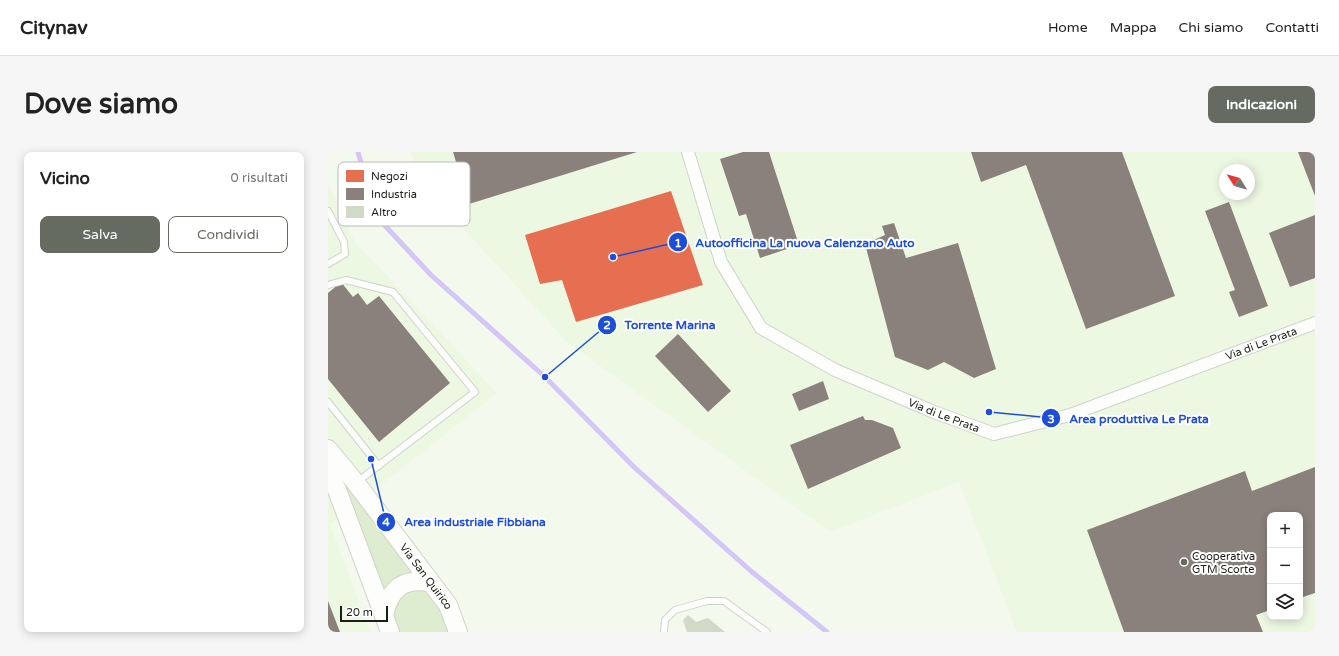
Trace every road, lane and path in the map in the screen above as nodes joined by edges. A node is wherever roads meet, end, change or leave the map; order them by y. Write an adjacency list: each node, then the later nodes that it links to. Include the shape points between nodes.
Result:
1 (688, 152): 5 (street, Via di Le Prata, via 721,262 761,328 835,370 994,434 1070,415)
2 (328, 211): 3 (lane, via 344,242 345,254)
3 (328, 264)
4 (328, 285): 8 (lane, via 346,280 393,292 475,392)
5 (1315, 322)
6 (328, 402): 8 (lane)
7 (328, 449): 10 (street, Via San Quirico)
8 (379, 466): 10 (lane)
9 (328, 472): 12 (street)
10 (356, 483): 11 (street, Via San Quirico)
11 (430, 582): 12 (street, via 415,580 400,587 387,601); 14 (street, Via San Quirico, via 448,605)
12 (384, 615): 13 (street)
13 (390, 632)
14 (458, 632)
15 (664, 632): 16 (lane, via 665,620 674,610 706,601 724,601)
16 (767, 632)

